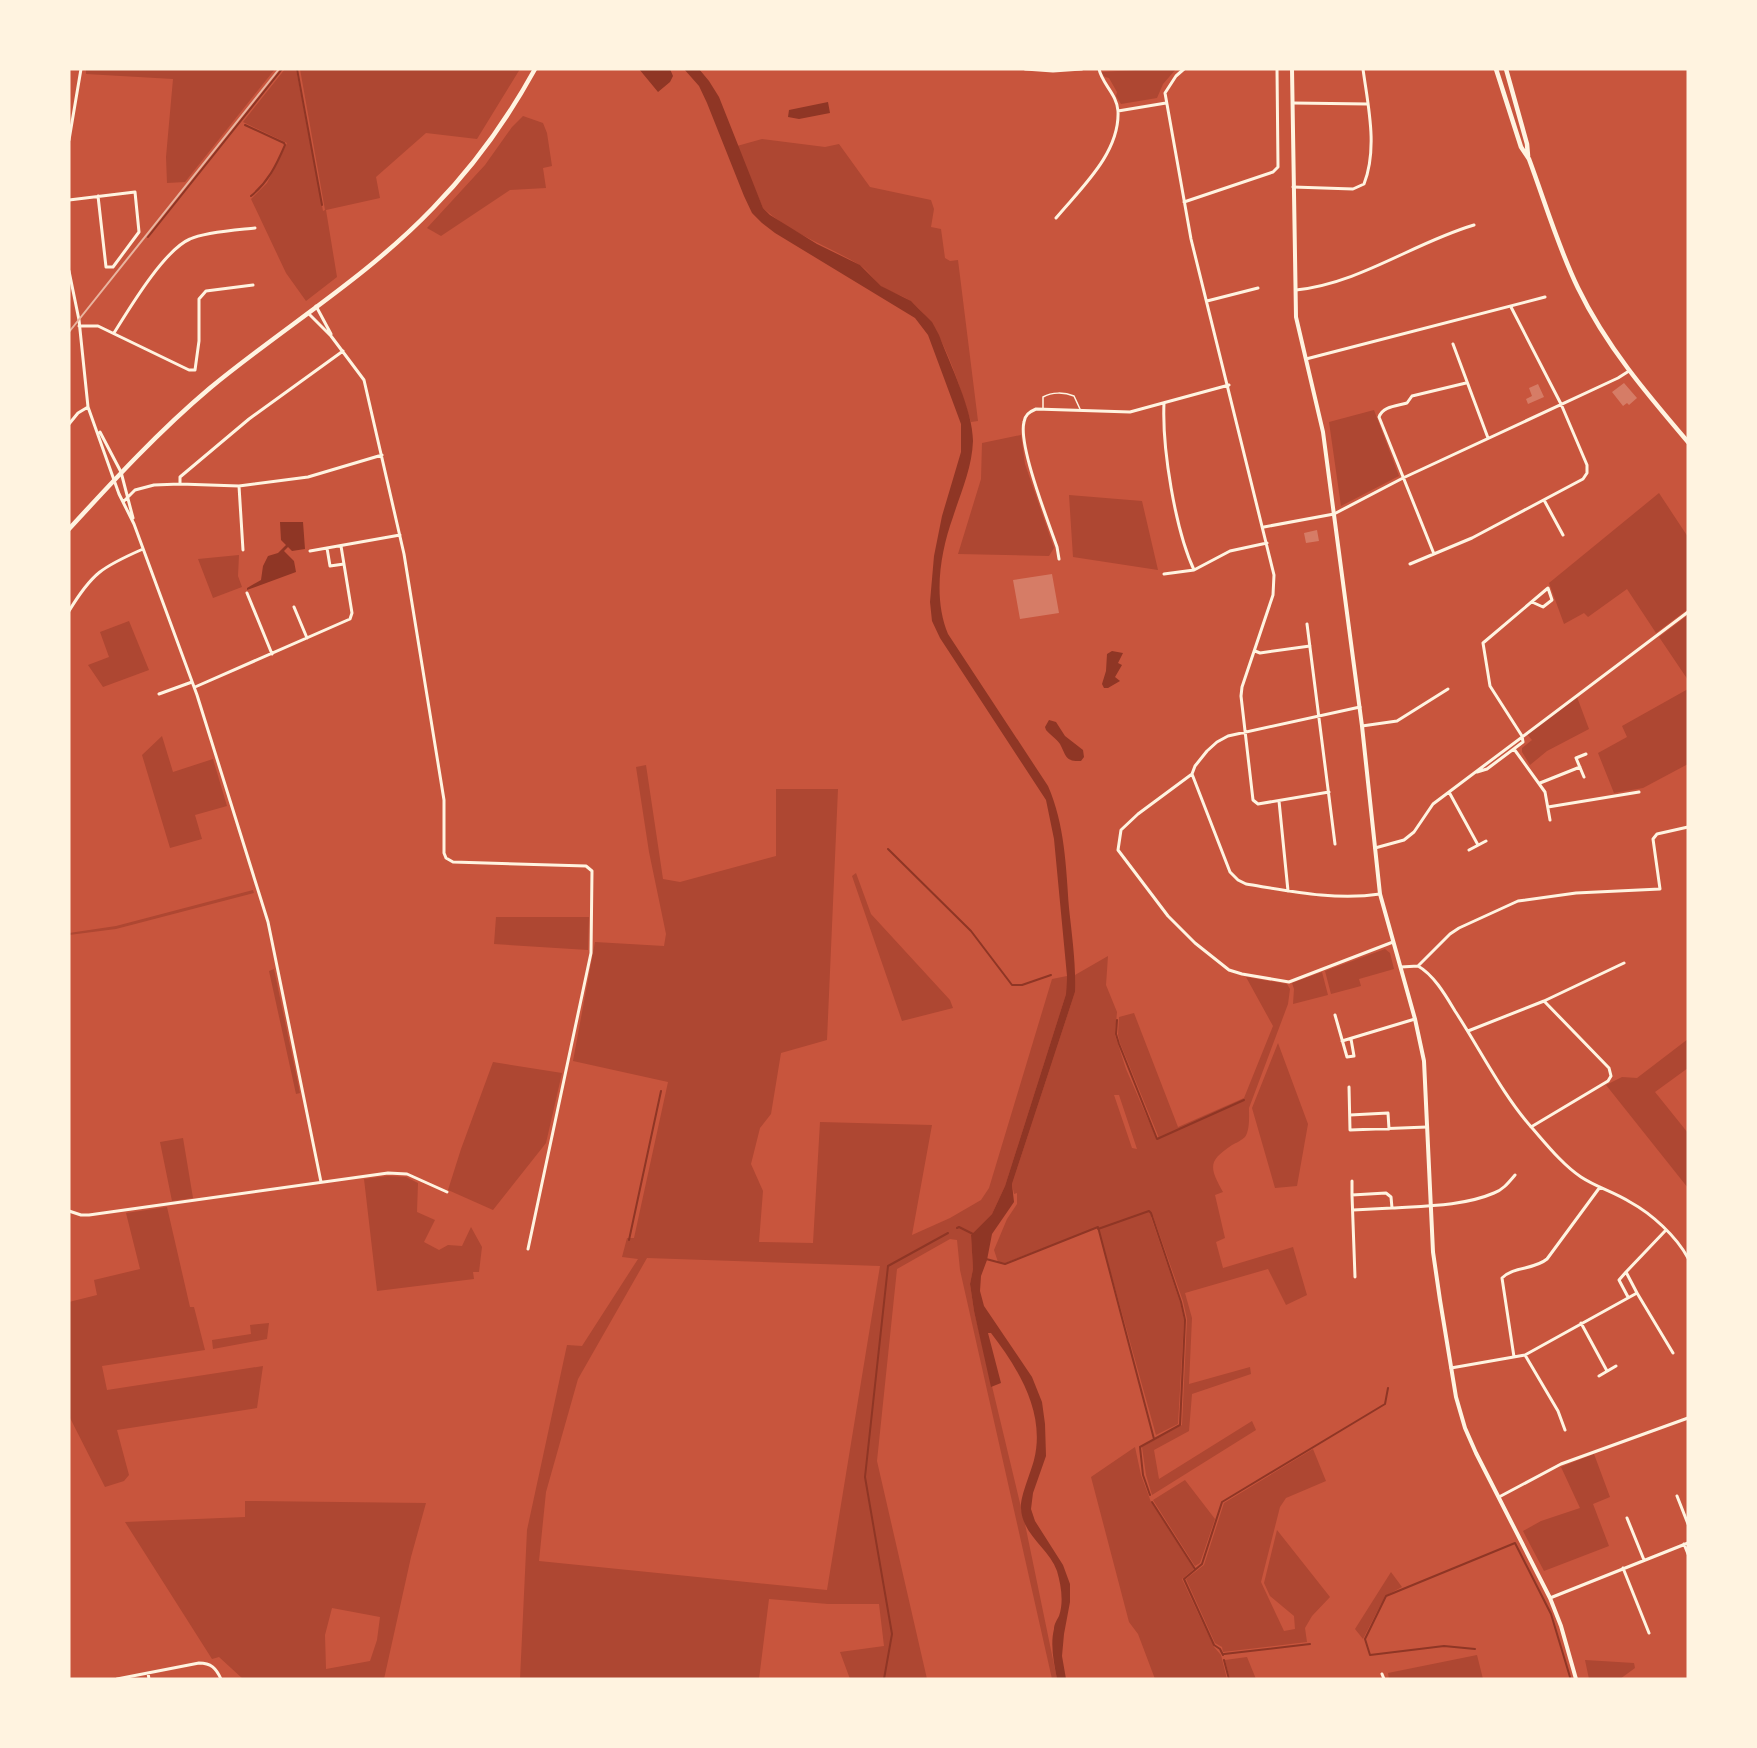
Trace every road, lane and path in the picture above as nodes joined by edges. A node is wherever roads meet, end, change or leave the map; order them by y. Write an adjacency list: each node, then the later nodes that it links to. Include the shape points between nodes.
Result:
1 (81, 69): 16 (street)
2 (535, 69): 32 (main road, via 492,138 433,208 401,239)
3 (1025, 69): 4 (street)
4 (1082, 69)
5 (1099, 69): 15 (street)
6 (1184, 69): 12 (street, via 1168,86)
7 (1277, 69): 21 (street, via 1278,167 1273,172)
8 (1292, 69): 13 (street)
9 (1363, 69): 14 (street)
10 (1496, 69): 17 (main road, via 1518,138)
11 (1506, 69): 17 (main road)
12 (1166, 103): 15 (street); 21 (street)
13 (1293, 103): 14 (street); 18 (street)
14 (1368, 104): 18 (street, via 1371,146 1362,187)
15 (1118, 111): 22 (street, via 1114,140 1104,159)
16 (69, 140)
17 (1529, 159): 41 (main road, via 1577,288)
18 (1293, 187): 29 (street)
19 (98, 196): 19 (street, via 106,267 113,267 139,232 135,192); 20 (street)
20 (69, 200)
21 (1184, 201): 31 (street)
22 (1056, 218)
23 (1474, 225): 29 (street, via 1445,233 1362,273)
24 (255, 228): 36 (street, via 184,242 146,284)
25 (69, 270): 27 (street)
26 (253, 285): 36 (street, via 202,294 195,370)
27 (71, 287): 35 (street)
28 (1258, 288): 31 (street)
29 (1294, 290): 40 (street)
30 (1545, 297): 33 (street)
31 (1207, 301): 43 (street)
32 (316, 306): 34 (main road); 37 (street)
33 (1511, 307): 40 (street); 45 (street)
34 (308, 312): 37 (street); 54 (main road, via 210,388)
35 (80, 326): 36 (street, via 98,326); 46 (street)
36 (114, 333)
37 (331, 336): 39 (street)
38 (1453, 344): 42 (street)
39 (343, 351): 53 (street, via 364,380); 57 (street, via 249,419 180,477)
40 (1306, 359): 62 (street, via 1323,432)
41 (1629, 371): 45 (street); 52 (main road)
42 (1466, 382): 51 (street); 55 (street, via 1412,396 1407,403 1381,412 1379,417)
43 (1229, 385): 44 (street); 64 (street)
44 (1164, 403): 48 (street, via 1130,412); 78 (street, via 1177,516)
45 (1561, 404): 51 (street); 60 (street, via 1588,469 1583,479)
46 (88, 408): 49 (street); 50 (street)
47 (1043, 409): 48 (street); 48 (lane, via 1043,397 1066,393 1074,396); 75 (street, via 1029,412 1023,429 1029,463)
48 (1081, 410)
49 (69, 424)
50 (96, 426): 54 (street); 56 (street)
51 (1488, 438): 55 (street)
52 (1688, 442)
53 (382, 455): 58 (street, via 308,477); 66 (street)
54 (121, 472): 56 (main road); 59 (street)
55 (1403, 478): 62 (street); 74 (street)
56 (114, 479): 61 (street); 65 (main road)
57 (180, 484): 58 (street); 59 (street, via 154,485 135,490)
58 (239, 486): 72 (street)
59 (128, 497): 61 (street); 63 (street)
60 (1544, 500): 67 (street); 74 (street)
61 (123, 501): 63 (street)
62 (1334, 514): 64 (street); 94 (street)
63 (134, 524): 71 (street)
64 (1264, 527): 68 (street)
65 (69, 530)
66 (401, 535): 69 (street); 146 (street, via 444,800 446,858 453,862 585,866 592,871 591,953)
67 (1563, 535)
68 (1267, 542): 78 (street, via 1230,551); 88 (street, via 1275,585)
69 (341, 546): 70 (street); 76 (street)
70 (327, 548): 73 (street); 76 (street, via 330,566)
71 (142, 549): 83 (street, via 98,573); 90 (street)
72 (243, 550)
73 (310, 551)
74 (1434, 554): 77 (street)
75 (1059, 559)
76 (344, 564): 86 (street, via 350,619)
77 (1410, 564)
78 (1194, 570): 79 (street)
79 (1164, 574)
80 (247, 593): 89 (street)
81 (1532, 602): 81 (street, via 1540,595 1548,588 1552,600 1544,607); 98 (street, via 1483,643 1490,686)
82 (294, 607): 86 (street)
83 (69, 611)
84 (1688, 612): 98 (street)
85 (1307, 624): 87 (street)
86 (307, 639): 89 (street)
87 (1310, 645): 88 (street); 95 (street)
88 (1255, 651): 97 (street, via 1241,696)
89 (272, 654): 91 (street)
90 (192, 682): 91 (street); 93 (street)
91 (194, 687): 137 (street, via 267,922)
92 (1448, 689): 96 (street, via 1397,721)
93 (159, 694)
94 (1360, 707): 95 (street); 96 (street)
95 (1319, 715): 97 (street); 106 (street)
96 (1362, 726): 116 (street)
97 (1245, 731): 103 (street, via 1214,744); 109 (street, via 1253,800 1258,804)
98 (1522, 736): 99 (street, via 1523,742); 102 (street)
99 (1514, 749): 102 (street, via 1487,769); 105 (street)
100 (1586, 754): 101 (street, via 1576,758)
101 (1580, 767): 104 (street); 105 (street)
102 (1476, 772): 107 (street)
103 (1192, 774): 118 (street, via 1230,872 1246,884); 120 (street, via 1121,830 1118,850 1168,916 1196,943 1229,970 1289,981)
104 (1584, 777)
105 (1540, 783): 110 (street)
106 (1329, 792): 109 (street); 114 (street)
107 (1449, 792): 115 (street); 116 (street, via 1433,804 1404,840)
108 (1639, 792): 110 (street)
109 (1279, 801): 118 (street)
110 (1548, 807): 111 (street)
111 (1550, 820)
112 (1688, 827): 122 (street, via 1657,834 1653,839 1660,889 1576,893 1518,901 1459,928)
113 (1486, 841): 115 (street)
114 (1335, 844)
115 (1478, 845): 117 (street)
116 (1375, 848): 119 (street)
117 (1470, 850)
118 (1288, 891): 119 (street)
119 (1380, 894): 120 (street)
120 (1394, 942): 123 (street)
121 (1624, 963): 124 (street)
122 (1418, 966): 123 (street); 127 (street, via 1439,987)
123 (1401, 968): 126 (street)
124 (1544, 1001): 127 (street); 133 (street, via 1609,1068 1611,1076)
125 (1335, 1015): 129 (street)
126 (1415, 1019): 128 (street); 132 (street, via 1424,1061)
127 (1468, 1031): 133 (street)
128 (1351, 1039): 129 (street); 129 (street, via 1354,1056 1347,1057)
129 (1342, 1041)
130 (1349, 1087): 131 (street)
131 (1350, 1115): 134 (street, via 1350,1130); 134 (street, via 1388,1113)
132 (1427, 1127): 134 (street); 141 (street)
133 (1531, 1127): 138 (street, via 1568,1166)
134 (1389, 1129)
135 (1515, 1175): 141 (street, via 1494,1193)
136 (1352, 1181): 140 (street)
137 (321, 1182): 139 (street, via 400,1173); 143 (street, via 89,1215)
138 (1600, 1187): 145 (street, via 1630,1201); 155 (street, via 1547,1259 1502,1278)
139 (447, 1192)
140 (1352, 1195): 142 (street, via 1386,1193 1392,1197); 144 (street)
141 (1430, 1206): 142 (street); 157 (street)
142 (1392, 1208): 144 (street)
143 (69, 1210)
144 (1353, 1210): 149 (street)
145 (1666, 1230): 147 (street); 148 (street)
146 (528, 1249)
147 (1688, 1258)
148 (1626, 1272): 150 (street); 151 (street, via 1619,1280)
149 (1355, 1277)
150 (1637, 1293): 151 (street); 153 (street)
151 (1628, 1296): 152 (street)
152 (1581, 1323): 154 (street); 158 (street)
153 (1673, 1353)
154 (1525, 1355): 155 (street); 161 (street)
155 (1514, 1357): 157 (street)
156 (1616, 1366): 158 (street)
157 (1451, 1368): 163 (street, via 1465,1428)
158 (1607, 1371): 159 (street)
159 (1599, 1376)
160 (1688, 1418): 163 (street, via 1561,1464)
161 (1565, 1430)
162 (1677, 1496): 165 (street)
163 (1499, 1497): 170 (street)
164 (1627, 1518): 168 (street)
165 (1688, 1524)
166 (1686, 1544): 167 (street); 168 (street)
167 (1688, 1554)
168 (1644, 1560): 169 (street)
169 (1623, 1568): 170 (street); 171 (street)
170 (1550, 1598): 178 (street)
171 (1649, 1633)
172 (148, 1673): 174 (street); 175 (street); 176 (street, via 205,1663 215,1668)
173 (1382, 1674): 177 (street)
174 (117, 1679)
175 (149, 1679)
176 (221, 1679)
177 (1384, 1679)
178 (1576, 1679)

